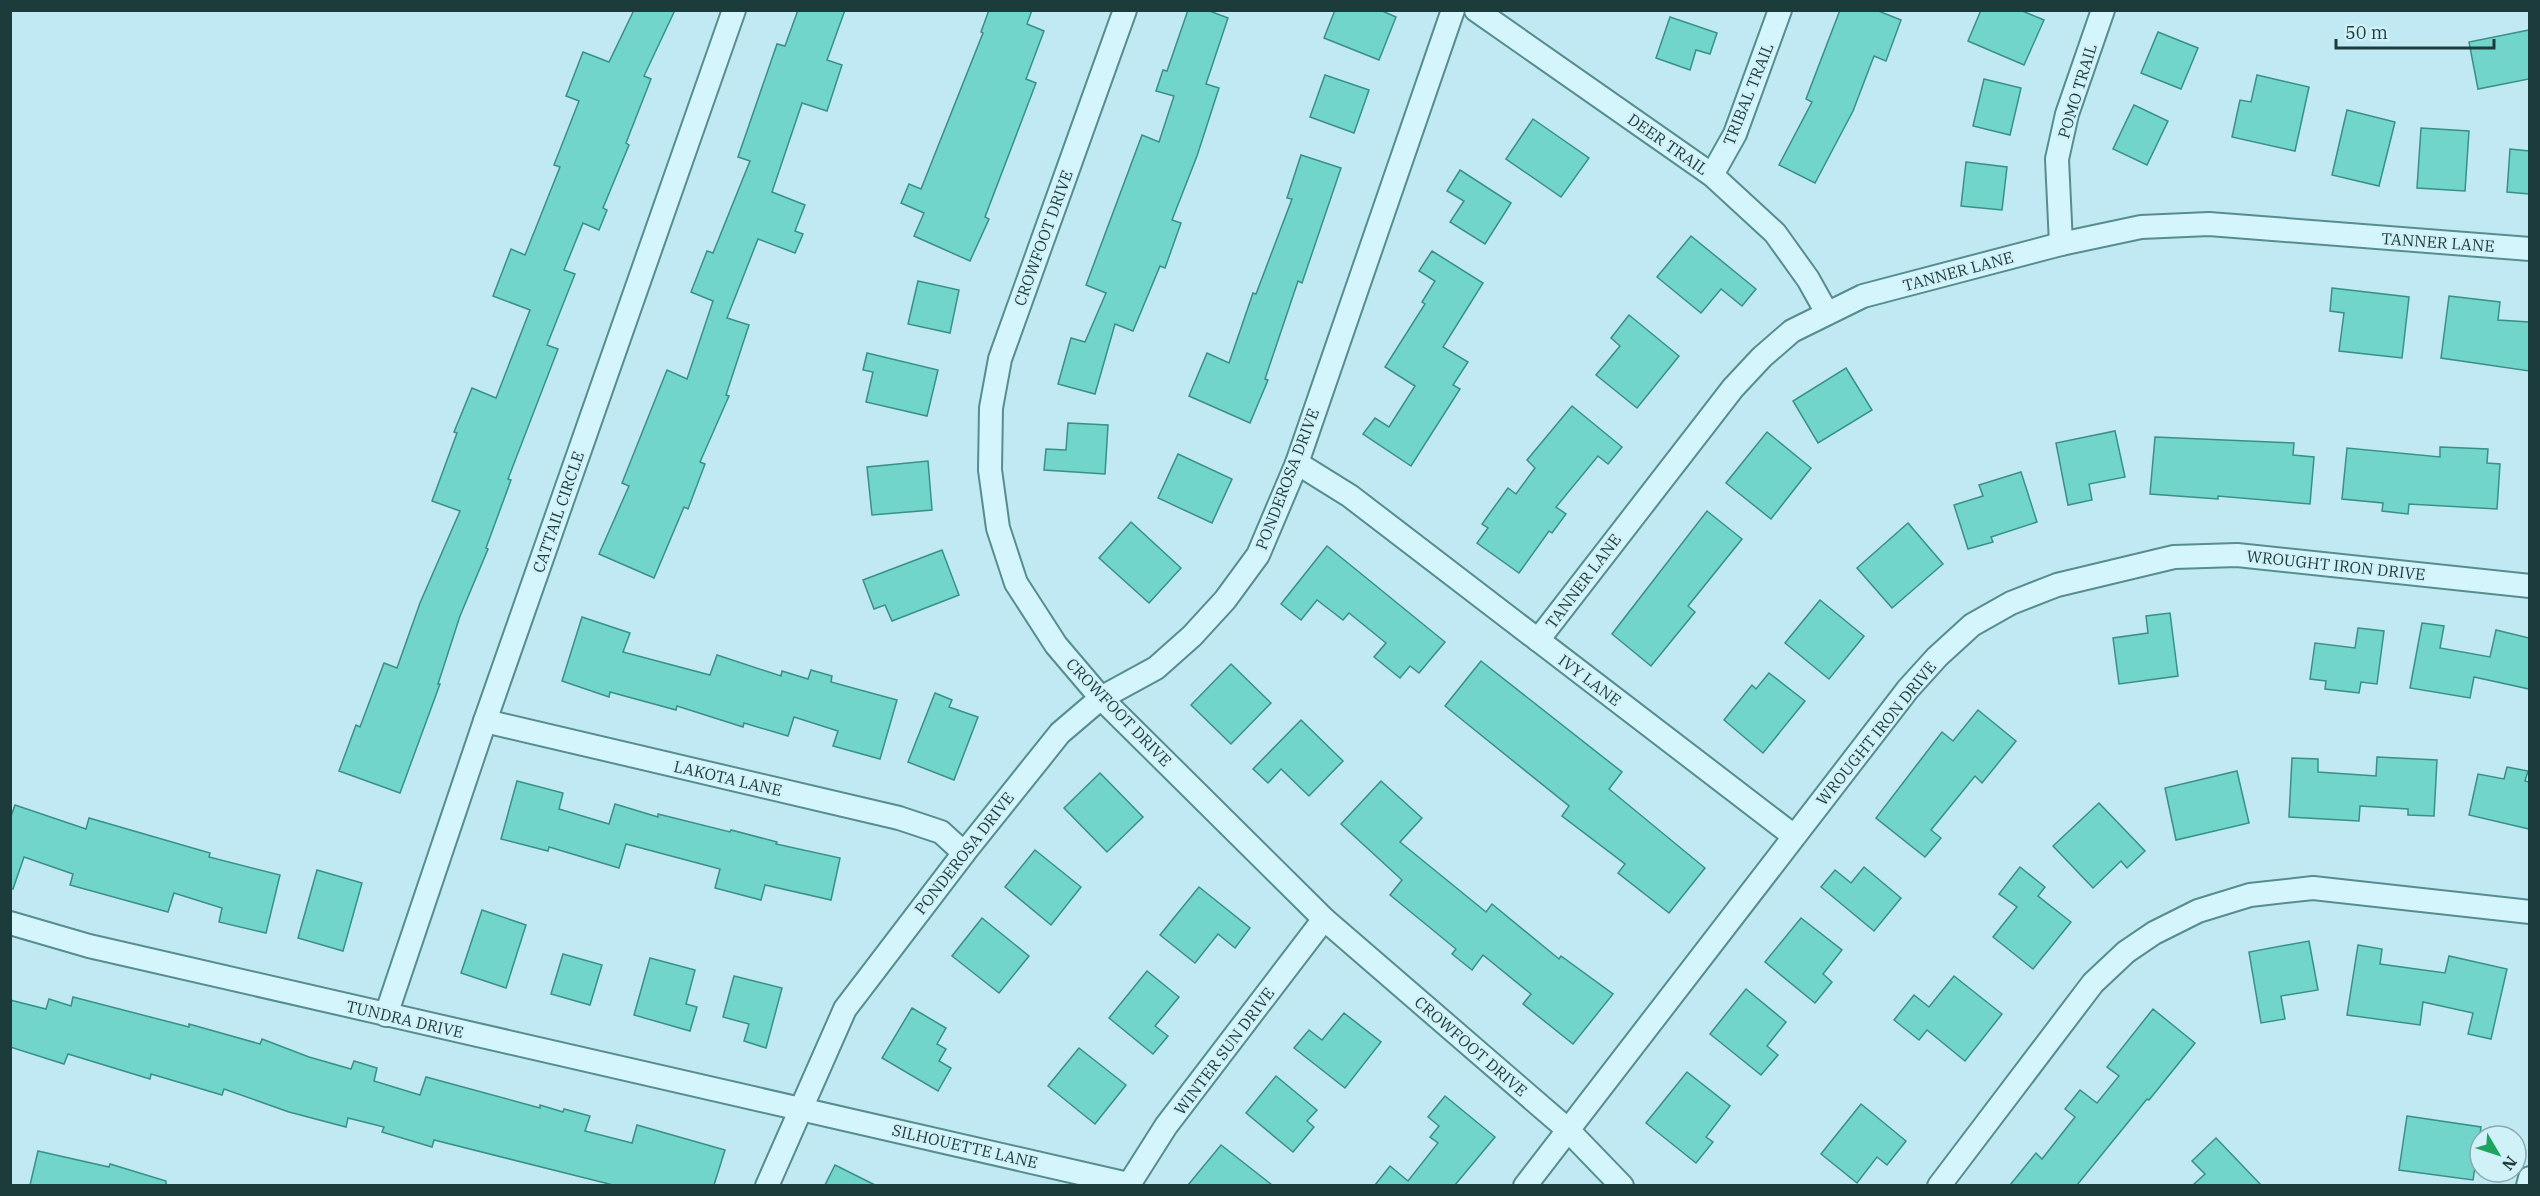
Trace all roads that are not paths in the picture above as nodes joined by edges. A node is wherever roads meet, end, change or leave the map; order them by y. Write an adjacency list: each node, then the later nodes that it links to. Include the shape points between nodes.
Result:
1 (734, 10): 15 (street, CATTAIL CIRCLE)
2 (1125, 10): 14 (street, CROWFOOT DRIVE, via 1000,359 991,408 990,471 998,528 1016,583 1056,645)
3 (1453, 10): 11 (street, PONDEROSA DRIVE)
4 (1476, 10): 7 (street, DEER TRAIL)
5 (1780, 10): 7 (street, TRIBAL TRAIL, via 1735,134)
6 (2103, 10): 8 (street, POMO TRAIL, via 2067,114 2057,159)
7 (1712, 175): 10 (street, DEER TRAIL, via 1775,233)
8 (2061, 244): 9 (street, TANNER LANE, via 2141,227 2209,224); 10 (street, TANNER LANE, via 1863,296)
9 (2529, 249)
10 (1827, 313): 13 (street, TANNER LANE, via 1792,332 1761,357 1733,388)
11 (1297, 463): 13 (street, IVY LANE, via 1350,496); 14 (street, PONDEROSA DRIVE, via 1258,555 1225,600 1155,668)
12 (2529, 586): 16 (street, WROUGHT IRON DRIVE, via 2236,555 2174,557 2057,585 2011,603 1972,625 1937,657)
13 (1538, 640): 16 (street, IVY LANE)
14 (1101, 698): 17 (street, PONDEROSA DRIVE, via 1060,733); 19 (street, CROWFOOT DRIVE)
15 (485, 721): 17 (street, LAKOTA LANE, via 899,818 941,832); 21 (street, CATTAIL CIRCLE)
16 (1794, 836): 23 (street, WROUGHT IRON DRIVE)
17 (964, 853): 22 (street, PONDEROSA DRIVE, via 845,1009)
18 (2529, 912): 29 (street, via 2313,888 2250,895 2198,911 2145,939 2092,983)
19 (1324, 919): 23 (street, CROWFOOT DRIVE); 26 (street, WINTER SUN DRIVE, via 1166,1126)
20 (10, 923): 21 (street, TUNDRA DRIVE, via 89,946)
21 (386, 1015): 22 (street, TUNDRA DRIVE)
22 (802, 1108): 25 (street, PONDEROSA DRIVE); 26 (street, SILHOUETTE LANE)
23 (1567, 1129): 27 (street, WROUGHT IRON DRIVE); 28 (street, CROWFOOT DRIVE)
24 (2529, 1178): 30 (street)
25 (767, 1185)
26 (1128, 1185)
27 (1525, 1185)
28 (1622, 1185)
29 (1939, 1185)
30 (2528, 1185)

